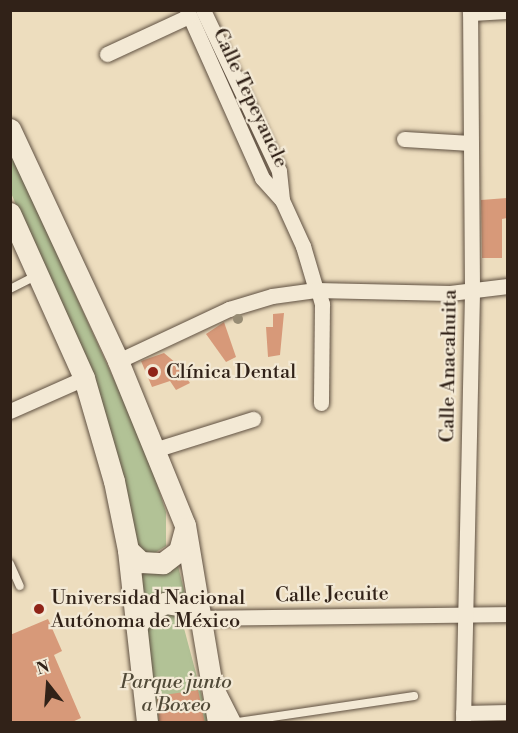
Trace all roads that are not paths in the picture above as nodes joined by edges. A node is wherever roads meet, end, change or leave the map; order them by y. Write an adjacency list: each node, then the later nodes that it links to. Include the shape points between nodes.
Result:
1 (203, 10): 9 (street, Calle Tepeyaucle, via 279,171)
2 (507, 11): 3 (street)
3 (470, 12): 8 (street, Calle Anacahuita)
4 (188, 13): 5 (street); 9 (street, Calle Tepeyaucle, via 262,178)
5 (107, 54)
6 (10, 129): 16 (main road)
7 (404, 139): 8 (street)
8 (471, 143): 13 (street, Calle Anacahuita)
9 (282, 200): 15 (street, Calle Tepeyaucle)
10 (10, 213): 11 (main road)
11 (39, 274): 14 (lane); 17 (main road)
12 (507, 286): 13 (street)
13 (472, 288): 15 (street, via 450,293); 27 (street, Calle Anacahuita)
14 (10, 289)
15 (317, 290): 16 (street, via 272,296 229,309); 18 (street, Calle Tepeyaucle, via 322,304)
16 (118, 361): 21 (main road)
17 (84, 378): 19 (street); 23 (main road, via 114,481)
18 (321, 403)
19 (10, 411)
20 (253, 419): 21 (street)
21 (154, 450): 22 (main road)
22 (185, 525): 23 (main road, via 179,551 163,563 141,562); 28 (main road)
23 (128, 550): 29 (main road)
24 (10, 564): 25 (lane)
25 (20, 586)
26 (507, 614): 27 (street, Calle Jecuite)
27 (465, 615): 28 (street, Calle Jecuite); 33 (street, Calle Anacahuita)
28 (198, 618): 29 (main road, via 185,606 165,603 146,613); 30 (main road)
29 (136, 626): 34 (main road)
30 (208, 671): 35 (main road); 36 (street)
31 (414, 696): 37 (lane)
32 (507, 712): 33 (street)
33 (463, 718)
34 (147, 723)
35 (218, 723)
36 (233, 723)
37 (238, 723)

